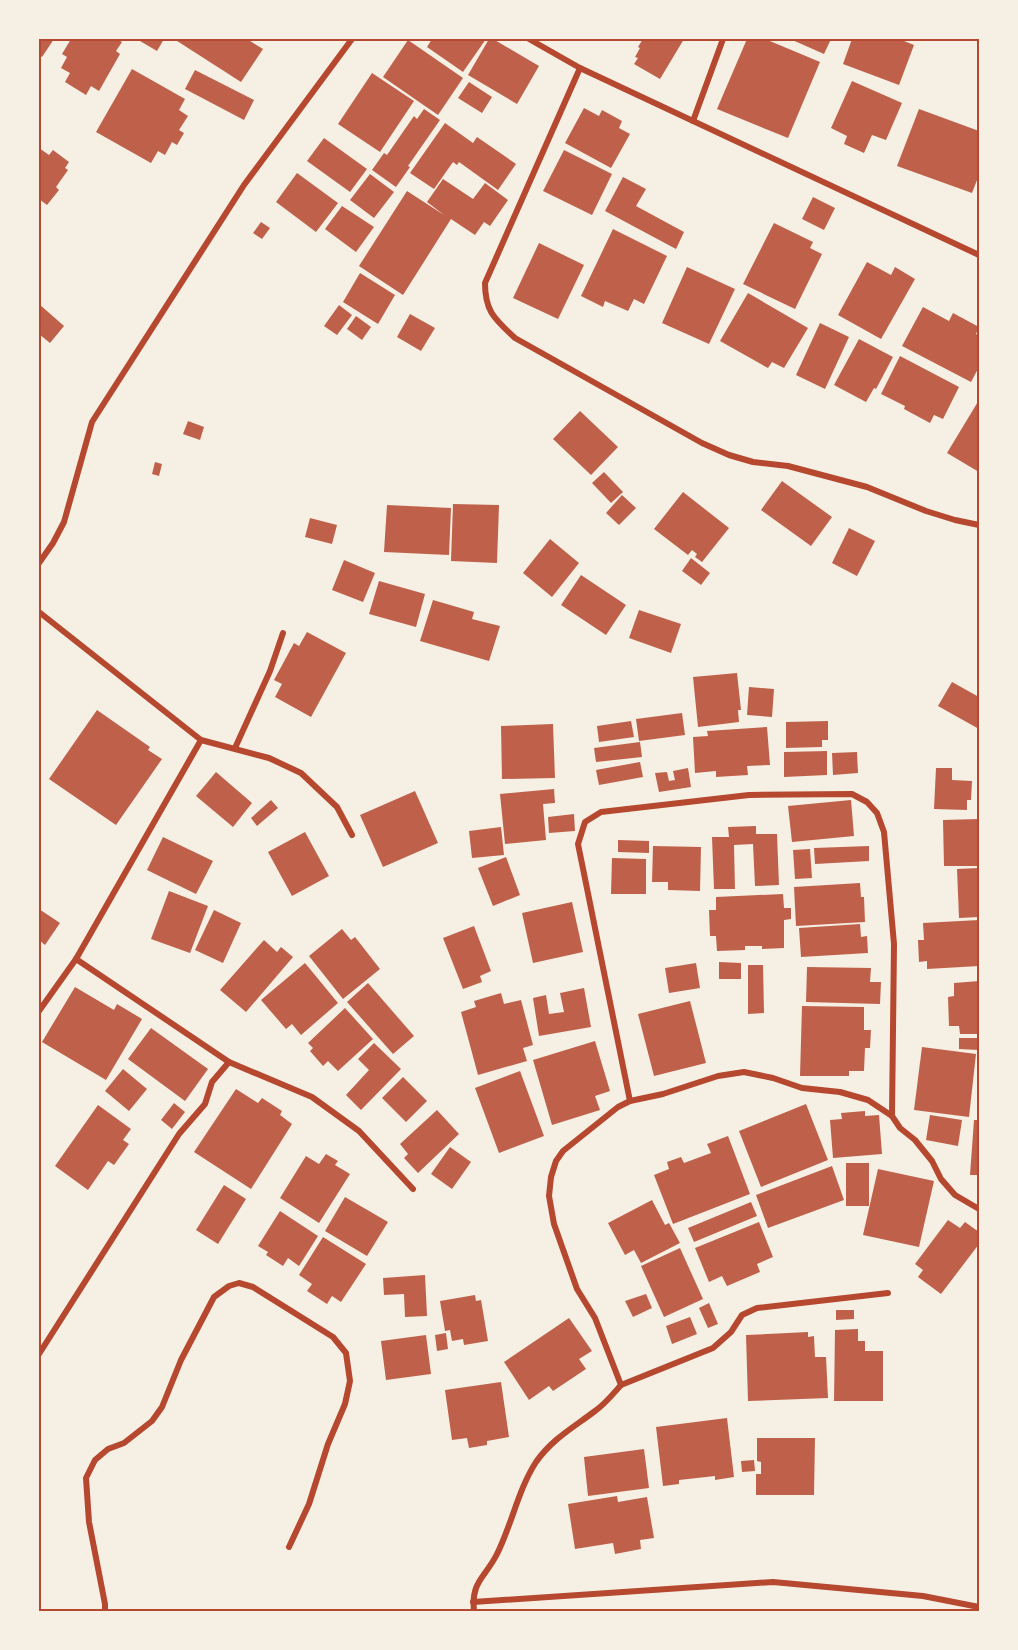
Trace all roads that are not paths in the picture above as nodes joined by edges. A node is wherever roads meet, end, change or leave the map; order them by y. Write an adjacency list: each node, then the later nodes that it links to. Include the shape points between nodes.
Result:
1 (352, 39): 8 (street, via 244,185 92,422 64,522)
2 (529, 39): 4 (street)
3 (723, 39): 5 (street)
4 (580, 68): 5 (street); 7 (street, via 485,283 485,299 492,315 514,338 711,447 753,462 788,466 867,487 926,511)
5 (693, 121): 6 (street)
6 (979, 255)
7 (979, 525)
8 (39, 563)
9 (39, 612): 11 (street)
10 (283, 633): 12 (street, via 270,672)
11 (201, 740): 12 (street); 14 (street)
12 (235, 748): 13 (street, via 301,773 337,807)
13 (352, 835)
14 (76, 960): 15 (street); 16 (street)
15 (39, 1011)
16 (230, 1062): 19 (street, via 312,1097 358,1131); 22 (street, via 212,1082 205,1104 179,1134)
17 (630, 1101): 18 (street, via 744,1072 868,1100); 18 (street, via 578,844 585,822 601,812 749,795 852,794 877,813 884,832 894,944); 23 (street, via 563,1151 551,1177 549,1196 554,1224 577,1289 595,1318)
18 (892, 1116): 20 (street, via 932,1161 955,1195)
19 (413, 1189)
20 (979, 1209)
21 (888, 1293): 23 (street, via 757,1308 742,1315 713,1348)
22 (39, 1354)
23 (621, 1385): 25 (street, via 537,1460 522,1486 497,1554 477,1584)
24 (290, 1547): 27 (street, via 345,1404 350,1381 346,1353 333,1337 253,1287 239,1283 214,1297 152,1421 95,1460 86,1478 89,1522)
25 (473, 1602): 26 (street, via 773,1582 923,1596); 28 (street)
26 (979, 1608)
27 (105, 1611)
28 (474, 1611)

